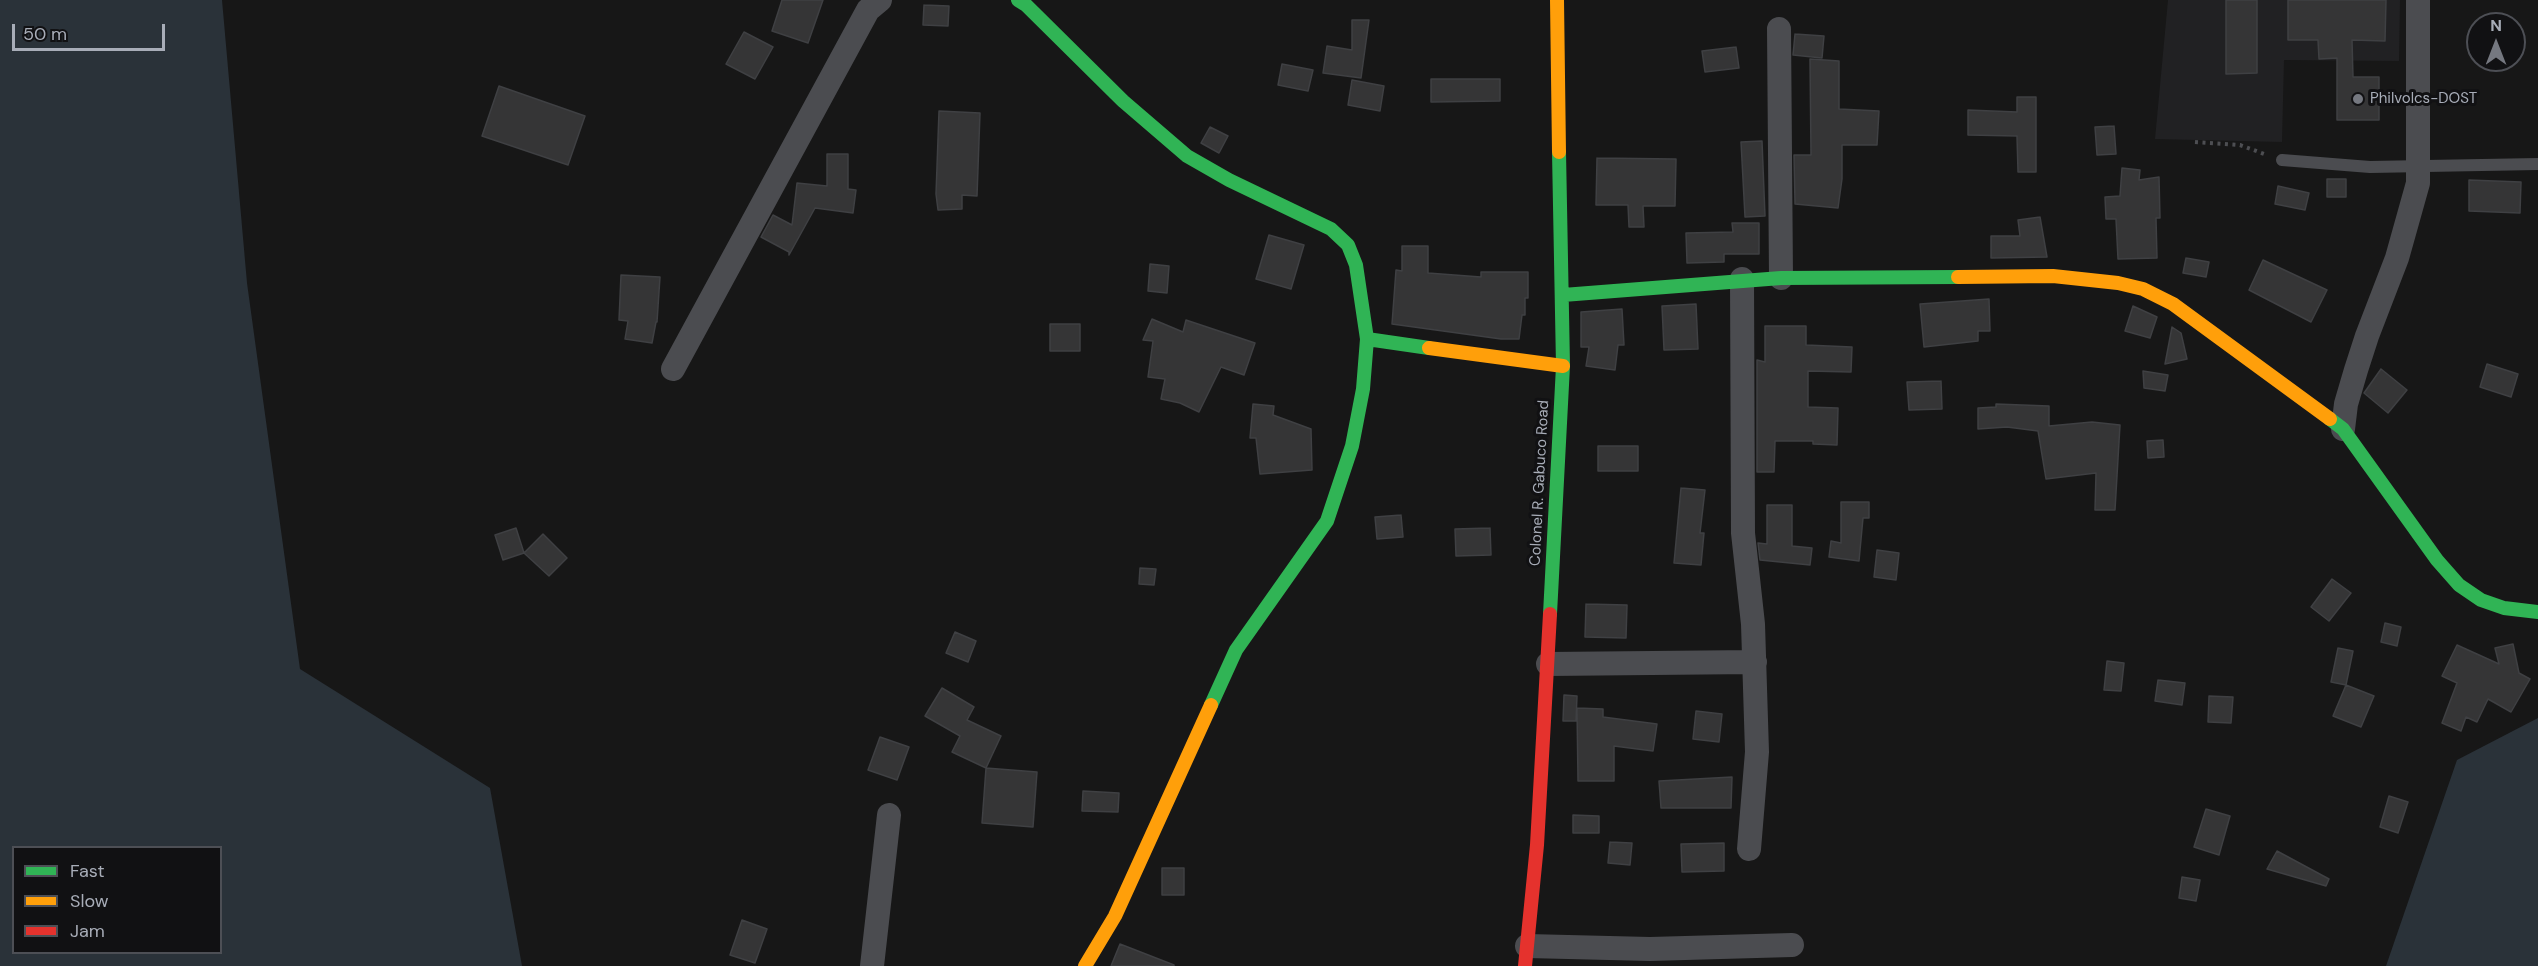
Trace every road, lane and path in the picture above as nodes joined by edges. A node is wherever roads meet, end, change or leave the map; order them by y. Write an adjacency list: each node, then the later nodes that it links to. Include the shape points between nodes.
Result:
1 (880, 0): 15 (street, via 868,10)
2 (1018, 0): 13 (street, via 1187,156 1331,229 1348,244 1356,265)
3 (1557, 0): 12 (street, Colonel R. Gabuco Road)
4 (2418, 0): 9 (street)
5 (1779, 29): 10 (street)
6 (2195, 142): 7 (path, via 2240,145)
7 (2282, 160): 9 (lane, via 2370,167)
8 (2538, 164): 9 (lane)
9 (2419, 165): 16 (street, via 2418,183 2397,258 2367,336 2346,404)
10 (1781, 278): 11 (street); 16 (street, via 2053,276 2143,289 2174,304)
11 (1742, 279): 12 (street); 18 (street, via 1743,533)
12 (1563, 295): 14 (street, Colonel R. Gabuco Road)
13 (1367, 339): 14 (street); 25 (street, via 1352,446 1327,520 1236,650 1115,916)
14 (1563, 366): 19 (street, Colonel R. Gabuco Road)
15 (673, 369)
16 (2343, 429): 17 (street, via 2459,585 2481,600 2504,608)
17 (2538, 612)
18 (1755, 662): 19 (street); 21 (street, via 1757,752)
19 (1548, 664): 23 (street, Colonel R. Gabuco Road)
20 (889, 815): 24 (street)
21 (1749, 849)
22 (1792, 945): 23 (street)
23 (1526, 956)
24 (872, 966)
25 (1085, 966)

